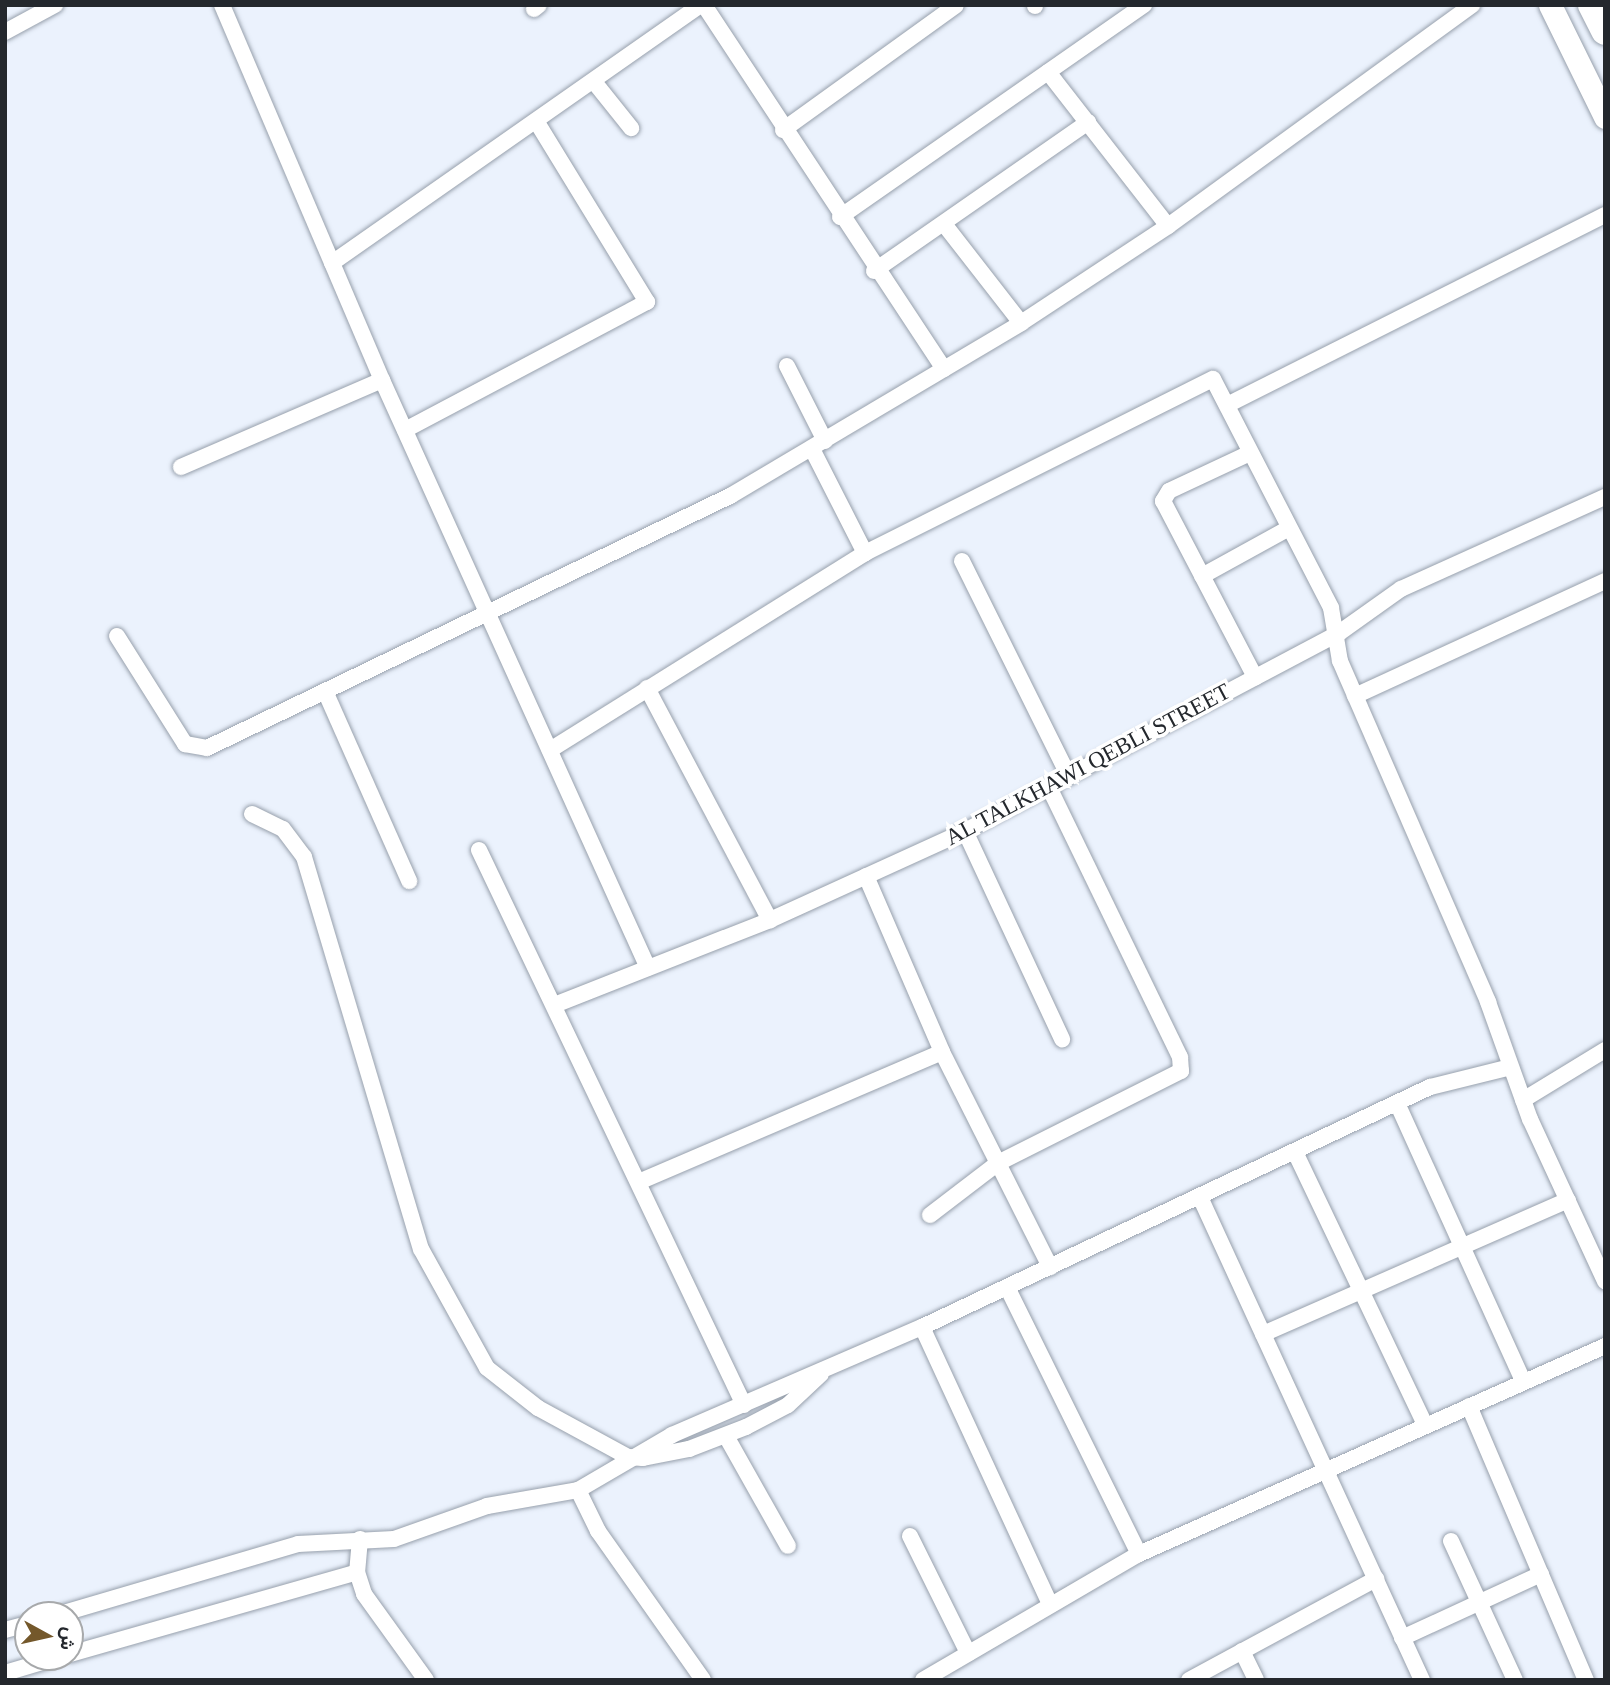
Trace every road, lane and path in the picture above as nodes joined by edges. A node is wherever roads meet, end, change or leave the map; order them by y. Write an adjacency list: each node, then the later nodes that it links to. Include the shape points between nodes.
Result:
1 (55, 5): 10 (street)
2 (222, 5): 22 (street)
3 (702, 5): 12 (street); 17 (street)
4 (956, 5): 17 (street)
5 (1144, 5): 11 (street)
6 (1472, 5): 21 (street)
7 (1550, 5): 13 (street)
8 (1592, 5): 9 (highway)
9 (1605, 31)
10 (5, 32)
11 (1048, 72): 14 (street); 19 (street)
12 (595, 83): 15 (street); 16 (street)
13 (1605, 117)
14 (1088, 122): 20 (street); 21 (street)
15 (538, 124): 22 (street); 29 (street, via 647,302)
16 (631, 128)
17 (783, 130): 19 (street)
18 (1605, 215): 28 (street)
19 (840, 217): 23 (street)
20 (944, 224): 23 (street); 24 (street)
21 (1168, 226): 24 (street)
22 (332, 263): 27 (street)
23 (874, 271): 26 (street)
24 (1021, 323): 26 (street)
25 (787, 366): 30 (street)
26 (944, 369): 30 (street)
27 (382, 380): 29 (street); 32 (street)
28 (1227, 405): 31 (street); 35 (street, via 1217,383 1203,379)
29 (405, 430): 39 (street)
30 (818, 445): 35 (street); 39 (street, via 674,527)
31 (1250, 453): 34 (street); 37 (street, via 1164,494 1165,507)
32 (181, 467)
33 (1605, 497): 40 (street, AL TALKHAWI QEBLI STREET, via 1413,583)
34 (1289, 528): 37 (street); 40 (street)
35 (865, 553): 43 (street)
36 (962, 561): 47 (street)
37 (1202, 576): 42 (street)
38 (1605, 581): 45 (street)
39 (489, 615): 44 (street); 46 (street)
40 (1339, 633): 42 (street, AL TALKHAWI QEBLI STREET); 45 (street, via 1340,660)
41 (117, 636): 44 (street, via 185,744 195,749)
42 (1255, 677): 47 (street, AL TALKHAWI QEBLI STREET)
43 (647, 688): 46 (street); 54 (street)
44 (325, 691): 53 (street)
45 (1355, 696): 60 (street)
46 (550, 750): 55 (street)
47 (1069, 777): 48 (street, AL TALKHAWI QEBLI STREET)
48 (1049, 787): 50 (street, AL TALKHAWI QEBLI STREET); 64 (street, via 1182,1065 1175,1077)
49 (252, 814): 83 (street, via 283,830 304,857 421,1249 464,1334 487,1368 538,1408)
50 (965, 831): 52 (street, AL TALKHAWI QEBLI STREET); 57 (street)
51 (479, 850): 56 (street)
52 (866, 876): 54 (street, AL TALKHAWI QEBLI STREET); 59 (street)
53 (410, 881)
54 (770, 920): 55 (street, AL TALKHAWI QEBLI STREET)
55 (648, 968): 56 (street, AL TALKHAWI QEBLI STREET)
56 (557, 1004): 65 (street)
57 (1062, 1039)
58 (1605, 1050): 61 (street)
59 (942, 1052): 64 (street); 65 (street)
60 (1511, 1067): 61 (street); 62 (street, via 1458,1078)
61 (1523, 1100): 67 (street)
62 (1397, 1103): 63 (street); 69 (street)
63 (1294, 1152): 66 (street); 73 (street)
64 (998, 1163): 68 (street); 70 (street)
65 (641, 1181): 79 (street)
66 (1200, 1197): 70 (street); 75 (street)
67 (1568, 1200): 69 (street); 71 (street)
68 (930, 1215)
69 (1462, 1246): 73 (street); 78 (street)
70 (1051, 1267): 72 (street)
71 (1605, 1281)
72 (1007, 1287): 74 (street); 90 (street)
73 (1361, 1291): 75 (street); 81 (street)
74 (922, 1327): 77 (street); 95 (street)
75 (1264, 1334): 84 (street)
76 (1605, 1346): 78 (street)
77 (825, 1369): 79 (street); 82 (street, via 788,1405)
78 (1523, 1381): 80 (street)
79 (744, 1405): 83 (street)
80 (1469, 1406): 81 (street); 92 (street)
81 (1424, 1425): 84 (street)
82 (726, 1436): 83 (street, via 664,1455); 89 (street)
83 (628, 1457): 85 (street)
84 (1325, 1467): 90 (street); 93 (street)
85 (578, 1490): 87 (street, via 487,1506 402,1537); 102 (street, via 598,1531)
86 (910, 1536): 100 (street)
87 (360, 1539): 91 (street); 96 (street, via 298,1544)
88 (1451, 1541): 94 (street)
89 (788, 1546)
90 (1139, 1554): 95 (street)
91 (356, 1572): 98 (street); 101 (street, via 364,1594)
92 (1541, 1574): 94 (street); 108 (street)
93 (1376, 1579): 97 (street); 99 (street)
94 (1479, 1603): 97 (street); 107 (street)
95 (1050, 1604): 100 (street)
96 (84, 1607)
97 (1402, 1638): 106 (street)
98 (84, 1650)
99 (1242, 1651): 104 (street); 105 (street)
100 (968, 1653): 103 (street)
101 (426, 1680)
102 (703, 1680)
103 (923, 1680)
104 (1189, 1680)
105 (1256, 1680)
106 (1422, 1680)
107 (1515, 1680)
108 (1586, 1680)

